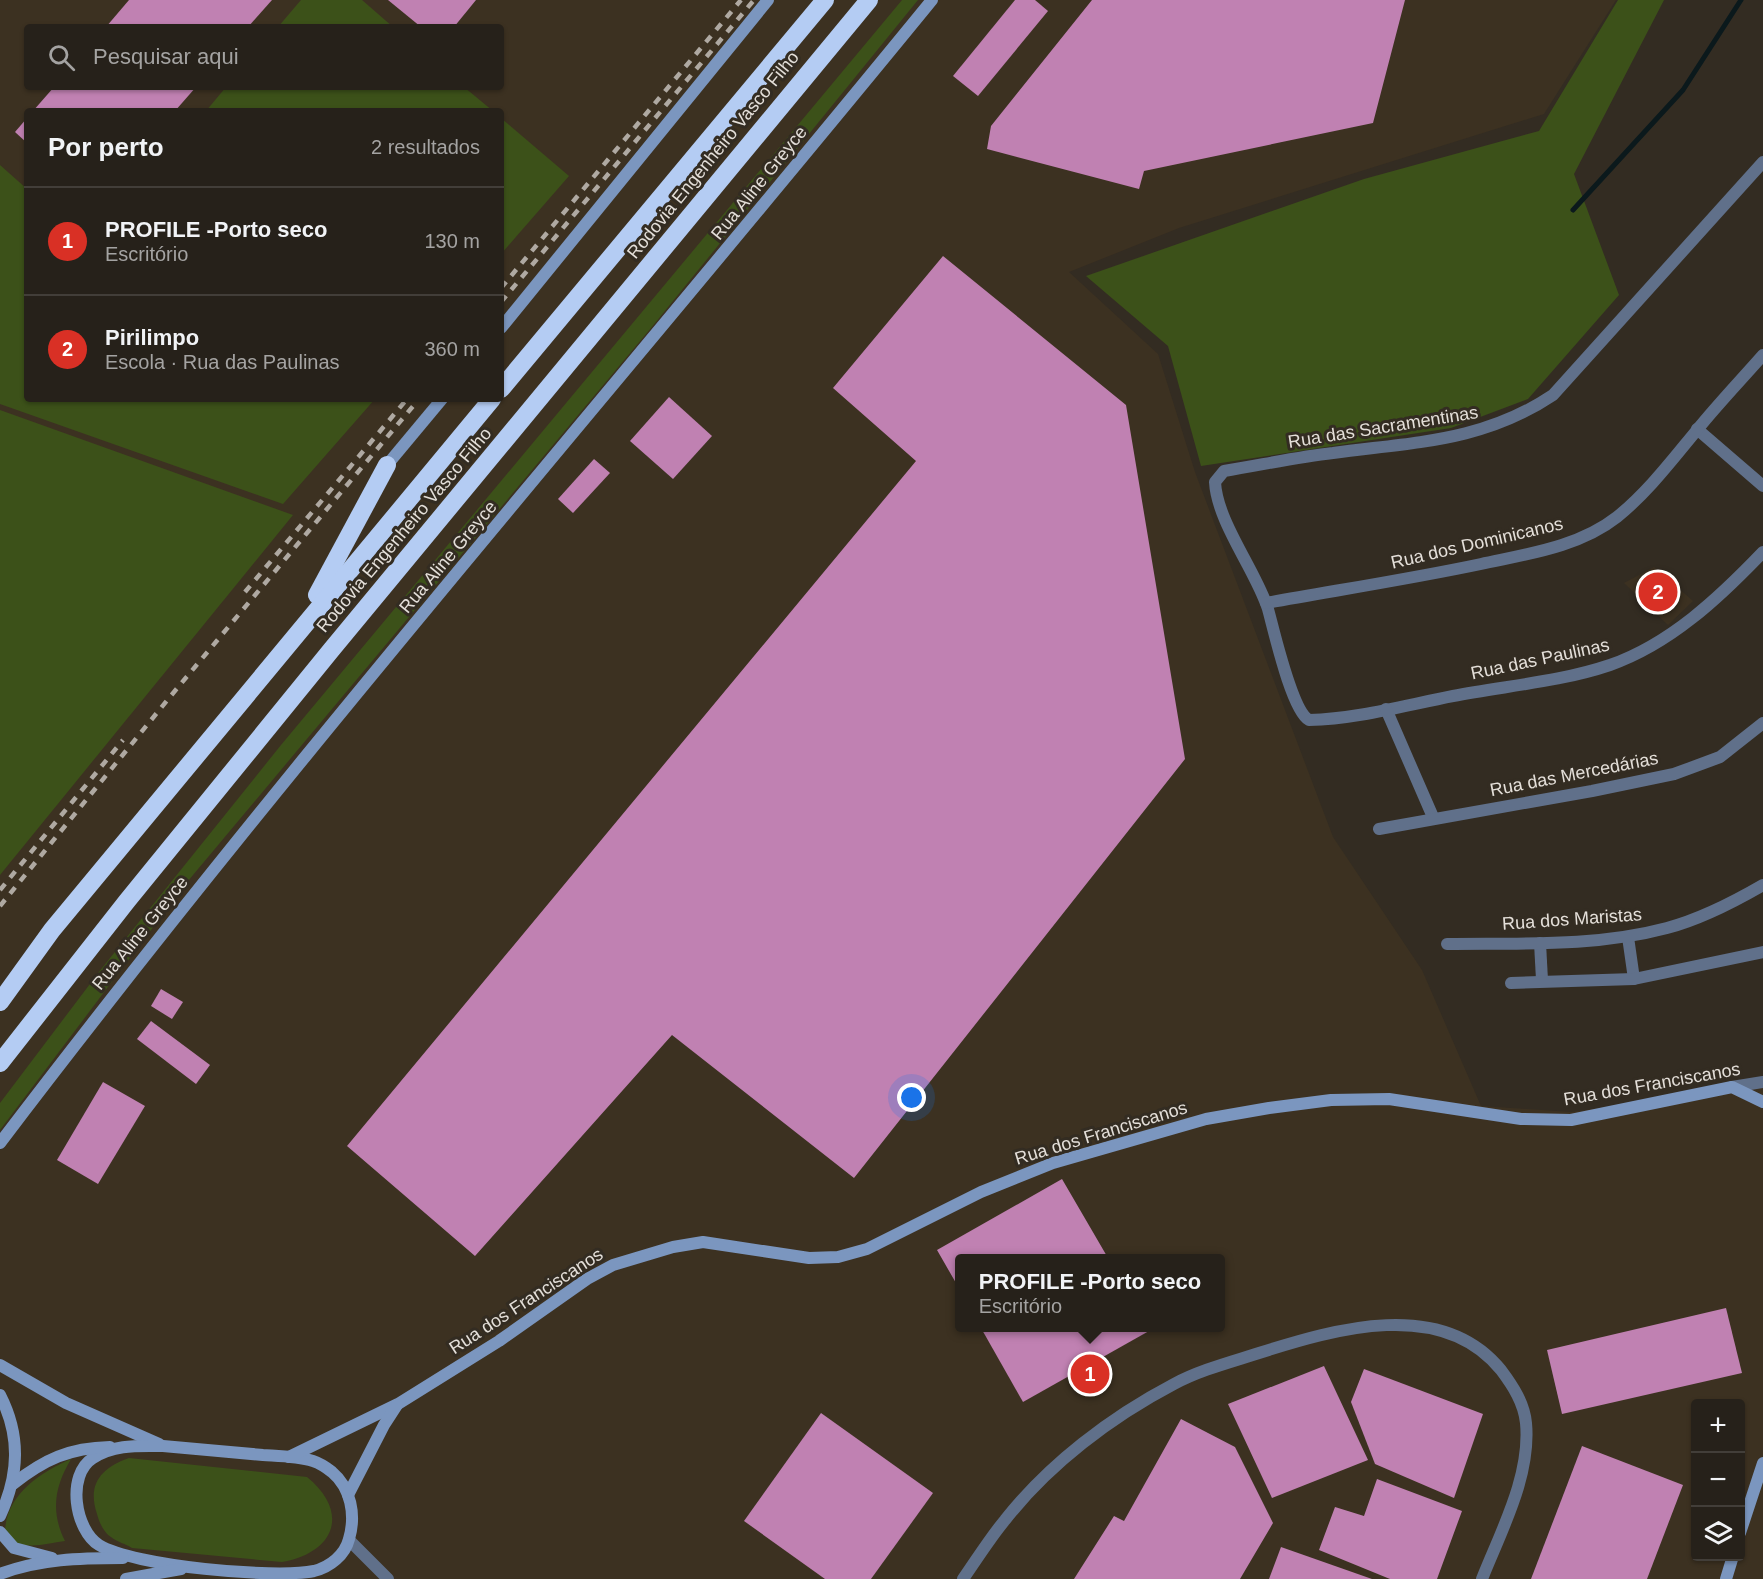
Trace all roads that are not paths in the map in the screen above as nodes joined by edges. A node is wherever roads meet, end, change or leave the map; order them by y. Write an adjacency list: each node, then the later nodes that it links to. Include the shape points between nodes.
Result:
1 (768, 0): 6 (main road)
2 (825, 0): 8 (highway, Rodovia Engenheiro Vasco Filho)
3 (869, 0): 31 (highway, Rodovia Engenheiro Vasco Filho, via 332,649)
4 (932, 0): 35 (main road, Rua Aline Greyce, via 277,790 106,1003)
5 (1763, 162): 15 (street, Rua das Sacramentinas, via 1553,395 1528,412 1460,437 1328,453 1221,473 1216,478 1216,489 1234,539)
6 (504, 324)
7 (1763, 355): 11 (street, Rua dos Dominicanos)
8 (504, 384)
9 (440, 402): 12 (main road)
10 (489, 402): 16 (highway, Rodovia Engenheiro Vasco Filho)
11 (1697, 429): 13 (street); 15 (street, Rua dos Dominicanos, via 1673,462 1616,518 1579,539 1437,573)
12 (387, 465): 16 (highway)
13 (1763, 486)
14 (1763, 552): 18 (street, Rua das Paulinas, via 1669,635 1609,665)
15 (1266, 603): 17 (street, Rua das Sacramentinas)
16 (289, 642): 30 (highway, Rodovia Engenheiro Vasco Filho, via 52,930)
17 (1296, 707): 18 (street, Rua das Paulinas, via 1309,720)
18 (1386, 709): 20 (street)
19 (1763, 723): 20 (street, Rua das Mercedárias, via 1720,757 1674,774)
20 (1432, 817): 21 (street, Rua das Mercedárias)
21 (1379, 829)
22 (1763, 885): 23 (street, Rua dos Maristas, via 1700,917)
23 (1628, 937): 24 (street, Rua dos Maristas); 27 (street)
24 (1540, 943): 25 (street, Rua dos Maristas); 28 (street)
25 (1447, 944)
26 (1763, 952): 27 (street)
27 (1635, 979): 28 (street)
28 (1542, 980): 29 (street)
29 (1511, 983)
30 (0, 1002)
31 (0, 1063)
32 (1763, 1082): 33 (street, Rua dos Franciscanos)
33 (1732, 1087): 34 (main road); 38 (main road, Rua dos Franciscanos, via 1571,1120 1521,1119 1389,1099 1331,1100 1206,1119 1053,1163 981,1192 867,1249 838,1257 809,1258 704,1242 613,1265)
34 (1763, 1102)
35 (0, 1143)
36 (0, 1365): 39 (main road, via 66,1403)
37 (0, 1395): 43 (main road, via 15,1433)
38 (398, 1404): 41 (main road, Rua dos Franciscanos); 44 (main road, Rua dos Franciscanos)
39 (163, 1446): 40 (main road); 41 (main road)
40 (116, 1447): 43 (main road, via 80,1448 64,1453 30,1470); 49 (main road, via 91,1458 82,1471 76,1498 79,1521 87,1535 100,1545)
41 (289, 1457): 44 (main road, via 327,1468 339,1478)
42 (1763, 1463): 46 (main road)
43 (13, 1484): 45 (main road)
44 (348, 1495): 48 (main road, via 353,1518)
45 (0, 1516)
46 (1745, 1518)
47 (0, 1532): 50 (main road, via 14,1548)
48 (349, 1540): 53 (main road, via 332,1563 316,1570); 57 (street)
49 (132, 1558): 50 (main road); 52 (main road)
50 (65, 1560): 54 (main road)
51 (1732, 1561): 60 (main road)
52 (189, 1567): 53 (main road); 55 (main road)
53 (274, 1573): 56 (street)
54 (0, 1574)
55 (126, 1579)
56 (299, 1579)
57 (388, 1579)
58 (963, 1579): 59 (street, via 1005,1518 1069,1454 1175,1383 1316,1335 1374,1325 1402,1325 1437,1329 1465,1340 1491,1358 1522,1403 1526,1435 1520,1484)
59 (1482, 1579)
60 (1726, 1579)

